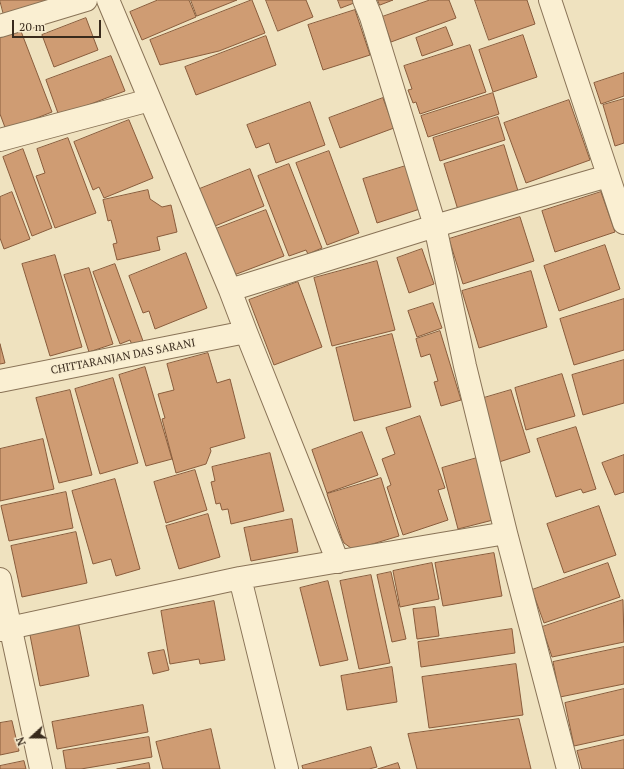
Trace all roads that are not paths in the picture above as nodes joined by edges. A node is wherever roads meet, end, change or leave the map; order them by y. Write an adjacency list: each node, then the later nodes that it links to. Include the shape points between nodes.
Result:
1 (86, 0): 5 (street)
2 (108, 0): 6 (street)
3 (364, 0): 10 (street)
4 (550, 0): 8 (street)
5 (0, 26)
6 (150, 100): 7 (street); 11 (street)
7 (0, 140)
8 (608, 176): 9 (street); 10 (street)
9 (624, 223)
10 (435, 226): 11 (street); 14 (street, via 465,366)
11 (230, 290): 12 (street)
12 (246, 332): 13 (street, CHITTARANJAN DAS SARANI); 15 (street)
13 (0, 381)
14 (506, 533): 15 (street); 21 (street)
15 (338, 562): 16 (street)
16 (240, 578): 18 (street); 20 (street)
17 (0, 579): 18 (street)
18 (6, 629): 19 (street)
19 (41, 769)
20 (288, 769)
21 (568, 769)

